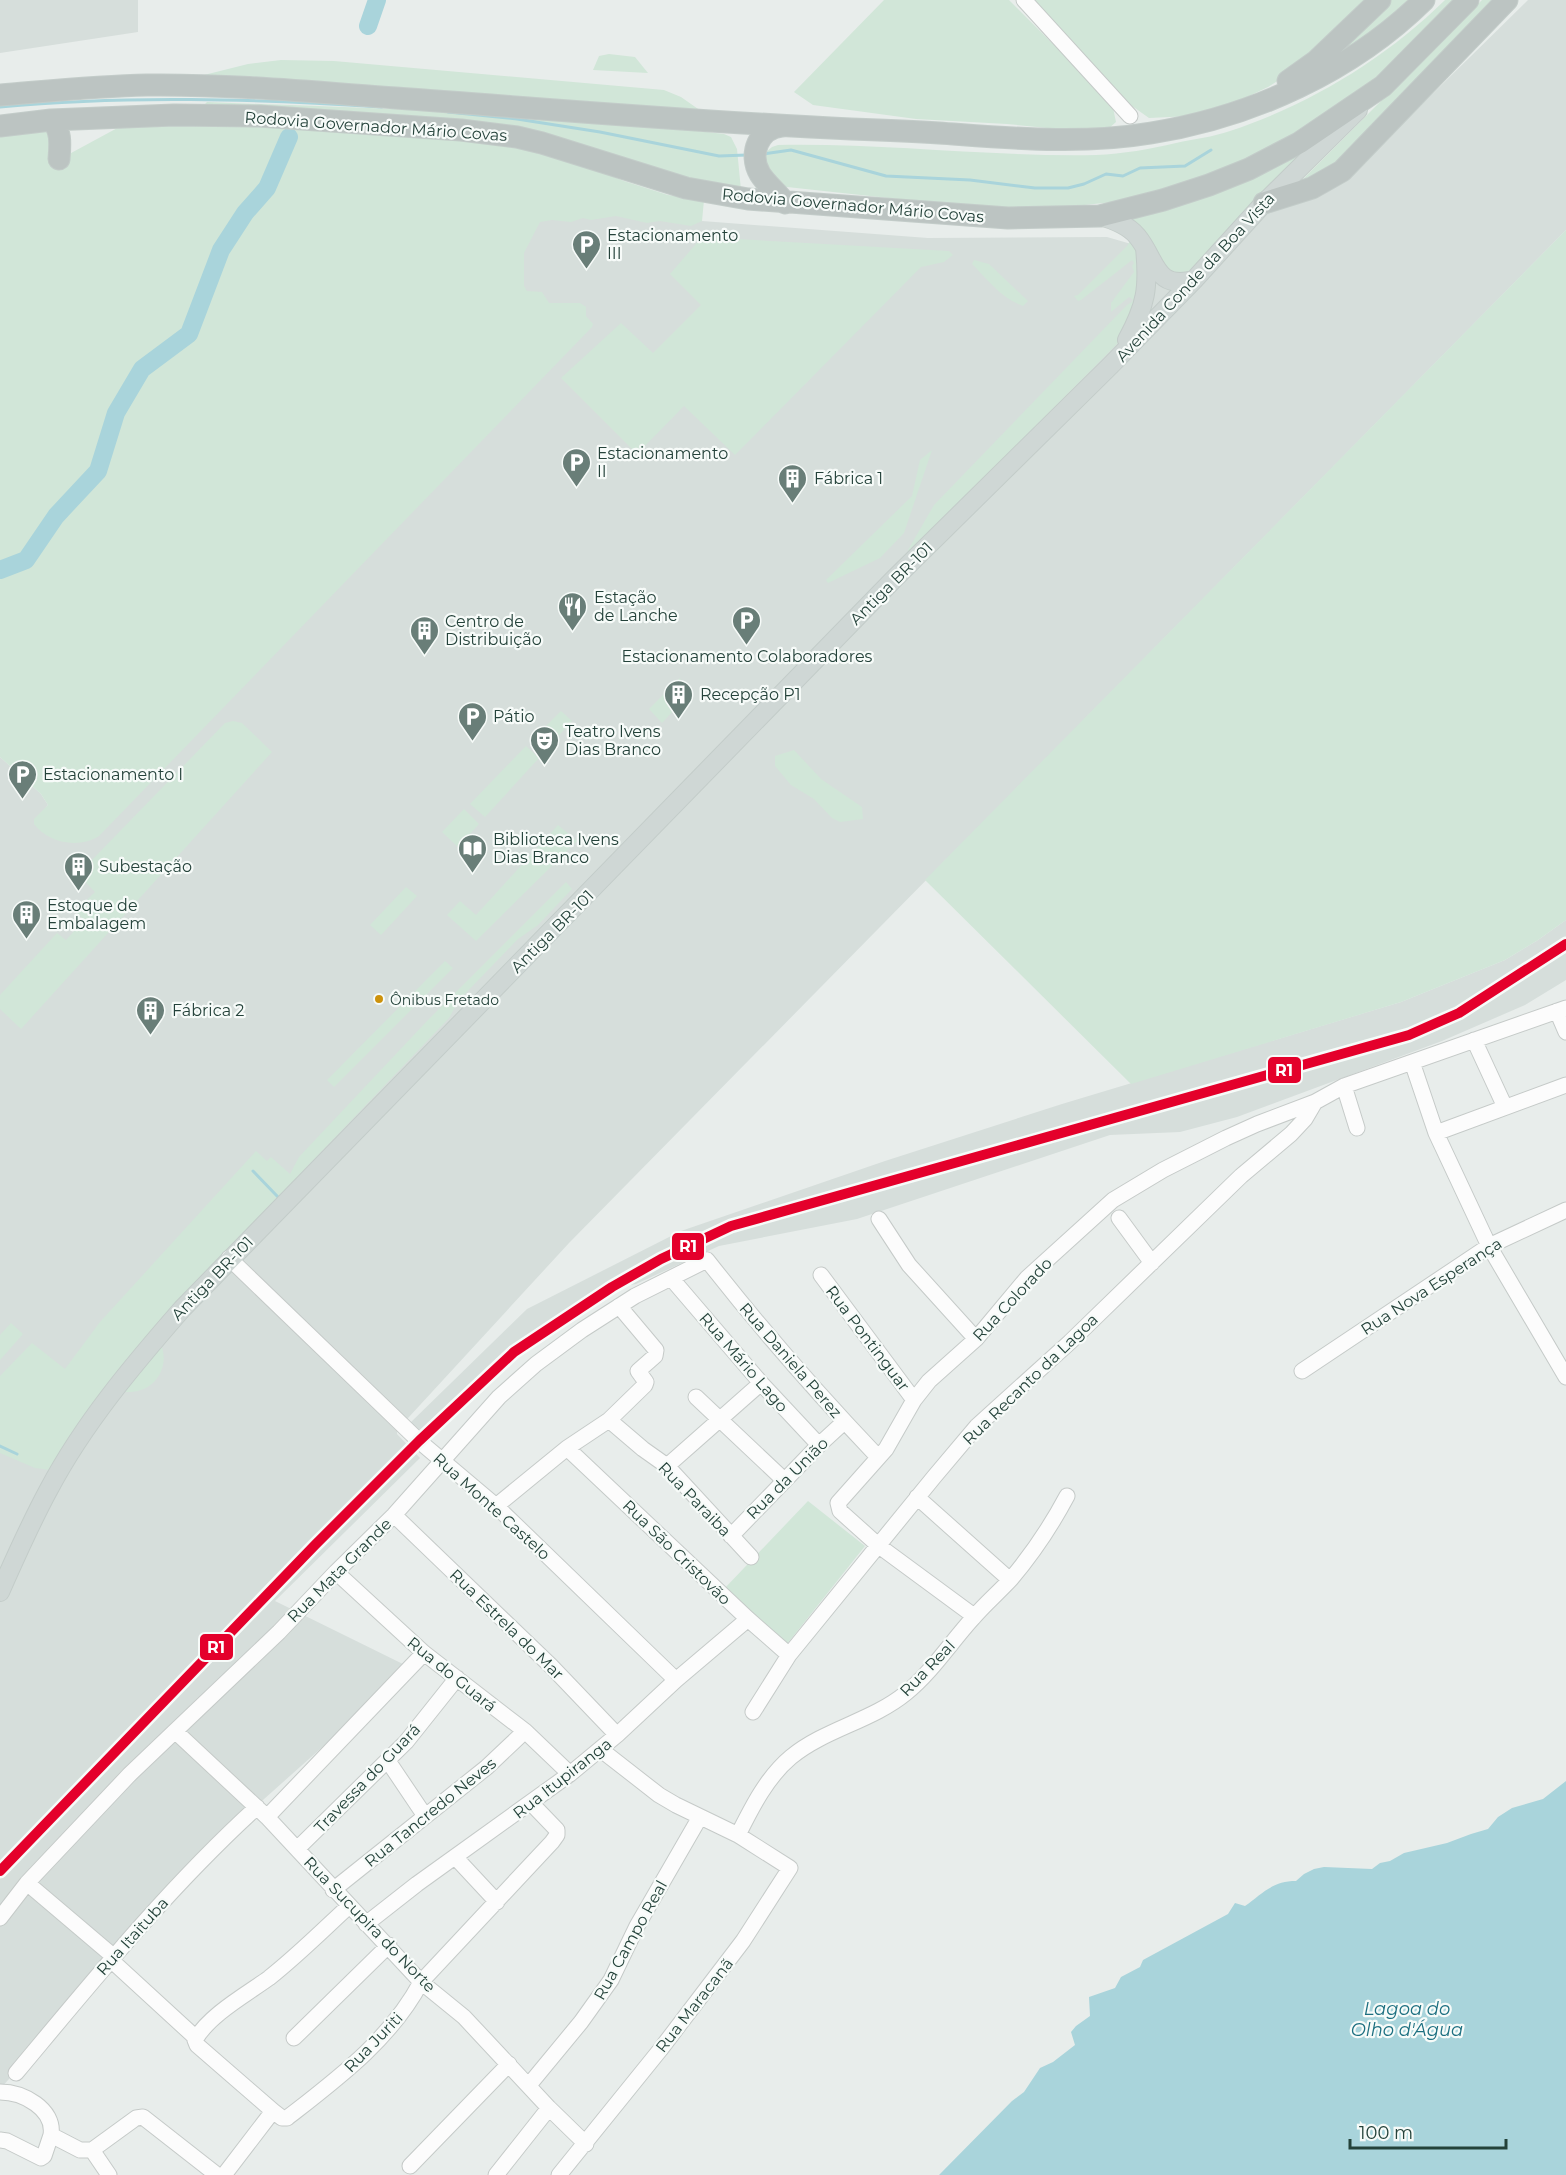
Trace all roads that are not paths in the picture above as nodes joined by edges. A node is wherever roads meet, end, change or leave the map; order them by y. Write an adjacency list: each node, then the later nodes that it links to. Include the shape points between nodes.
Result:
1 (1024, 0): 9 (street)
2 (1380, 0): 8 (highway, via 1316,61)
3 (1424, 0): 8 (highway, Rodovia Governador Mário Covas, via 1395,27 1340,65)
4 (1468, 0): 6 (highway, Rodovia Governador Mário Covas)
5 (1507, 0): 15 (highway, via 1342,171 1312,188)
6 (1383, 86): 15 (main road, Avenida Conde da Boa Vista); 16 (highway, Rodovia Governador Mário Covas, via 1299,143 1249,169 1187,193)
7 (0, 95): 12 (highway, Rodovia Governador Mário Covas, via 194,86)
8 (1245, 109): 12 (highway, Rodovia Governador Mário Covas, via 1153,133 1088,140)
9 (1130, 116)
10 (51, 120): 11 (highway, Rodovia Governador Mário Covas); 13 (highway, via 60,138); 14 (highway, Rodovia Governador Mário Covas, via 260,116 486,133 542,143 686,188)
11 (0, 126)
12 (785, 126): 14 (highway, via 774,127 759,139 756,156 762,176)
13 (59, 159)
14 (785, 202): 16 (highway, Rodovia Governador Mário Covas, via 1008,218)
15 (1264, 203): 18 (main road, Avenida Conde da Boa Vista)
16 (1100, 216): 17 (main road, via 1129,228)
17 (1145, 248): 18 (main road, via 1163,277 1182,282); 19 (main road, Avenida Conde da Boa Vista, via 1147,283 1143,309)
18 (1194, 280): 19 (main road, Avenida Conde da Boa Vista)
19 (1111, 365): 34 (main road, Antiga BR-101, via 894,579)
20 (1561, 1009): 21 (street); 22 (street, Rua Colorado)
21 (1566, 1032)
22 (1474, 1040): 23 (street, Rua Colorado); 27 (street)
23 (1412, 1062): 25 (street, Rua Colorado); 29 (street)
24 (1566, 1085): 27 (street)
25 (1344, 1086): 26 (street, Rua Colorado); 28 (street)
26 (1315, 1102): 36 (street, Rua Recanto da Lagoa, via 1297,1128 1241,1176); 40 (street, Rua Colorado, via 1226,1138 1122,1193 1027,1278)
27 (1505, 1107): 29 (street)
28 (1358, 1128)
29 (1436, 1133): 33 (street)
30 (1566, 1210): 33 (street, Rua Nova Esperança)
31 (1119, 1218): 36 (street)
32 (879, 1219): 40 (street, via 909,1265)
33 (1489, 1246): 41 (street, Rua Nova Esperança); 42 (street)
34 (229, 1258): 52 (street, Rua Monte Castelo); 64 (main road, Antiga BR-101, via 144,1352 90,1424 50,1487)
35 (707, 1260): 38 (street, Rua Mata Grande); 48 (street, Rua Daniela Perez)
36 (1152, 1263): 56 (street, Rua Recanto da Lagoa, via 985,1418)
37 (821, 1275): 45 (street, Rua Pontinguar)
38 (671, 1278): 39 (street, Rua Mata Grande); 43 (street, Rua Mário Lago)
39 (619, 1306): 46 (street, via 657,1352 638,1371 645,1385); 52 (street, Rua Mata Grande, via 523,1375 483,1413)
40 (976, 1339): 45 (street, Rua Colorado, via 929,1381)
41 (1302, 1371)
42 (1566, 1377)
43 (761, 1383): 47 (street); 49 (street, Rua Mário Lago)
44 (696, 1397): 47 (street)
45 (914, 1400): 51 (street, Rua Colorado)
46 (609, 1420): 50 (street); 53 (street, Rua Paraiba)
47 (719, 1420): 53 (street); 54 (street)
48 (844, 1422): 49 (street, Rua da União); 51 (street, Rua Daniela Perez)
49 (819, 1445): 54 (street, Rua da União)
50 (567, 1448): 57 (street); 66 (street, Rua São Cristovão)
51 (878, 1457): 60 (street, Rua Colorado, via 838,1503 840,1511)
52 (443, 1461): 57 (street, Rua Monte Castelo); 58 (street, Rua Mata Grande)
53 (667, 1466): 59 (street, Rua Paraiba)
54 (784, 1480): 59 (street, Rua da União)
55 (1067, 1496): 63 (street, Rua Real, via 1035,1550)
56 (917, 1497): 60 (street, Rua Recanto da Lagoa); 63 (street)
57 (496, 1506): 70 (street, Rua Monte Castelo)
58 (394, 1515): 62 (street, Rua Mata Grande); 74 (street, Rua Estrela do Mar)
59 (731, 1536): 61 (street, Rua Paraiba)
60 (879, 1546): 65 (street); 68 (street, Rua Recanto da Lagoa)
61 (751, 1557)
62 (336, 1572): 67 (street, Rua do Guará); 73 (street, Rua Mata Grande)
63 (1010, 1580): 65 (street, Rua Real)
64 (0, 1592)
65 (974, 1616): 82 (street, Rua Real, via 908,1691 885,1708 813,1743 785,1762 765,1787)
66 (748, 1620): 68 (street, Rua São Cristovão); 70 (street, Rua Itupiranga)
67 (424, 1653): 69 (street, Rua do Guará); 79 (street, Rua Itaituba)
68 (789, 1655): 71 (street, Rua Recanto da Lagoa)
69 (457, 1678): 72 (street, Rua do Guará); 76 (street, Travessa do Guará)
70 (676, 1680): 74 (street, Rua Itupiranga)
71 (753, 1713)
72 (525, 1731): 77 (street, Rua do Guará); 80 (street, Rua Tancredo Neves, via 488,1767)
73 (176, 1732): 79 (street, Rua Sucupira do Norte); 85 (street, Rua Mata Grande, via 129,1775)
74 (617, 1735): 75 (street, Rua Itupiranga)
75 (600, 1749): 77 (street, Rua Itupiranga); 81 (street, via 647,1787)
76 (388, 1761): 80 (street); 83 (street, Travessa do Guará)
77 (570, 1774): 78 (street, Rua Itupiranga)
78 (531, 1803): 84 (street, Rua Itupiranga); 87 (street, Rua Juriti, via 557,1834)
79 (262, 1812): 83 (street, Rua Sucupira do Norte); 92 (street, Rua Itaituba, via 218,1843)
80 (425, 1816): 86 (street, Rua Tancredo Neves)
81 (700, 1817): 82 (street); 98 (street, Rua Campo Real, via 637,1926 611,1980)
82 (738, 1835): 104 (street, Rua Maracanã, via 790,1866 789,1870 743,1941)
83 (298, 1848): 86 (street, Rua Sucupira do Norte)
84 (456, 1858): 87 (street); 90 (street, Rua Itupiranga)
85 (27, 1883): 89 (street, Rua Mata Grande); 92 (street)
86 (333, 1890): 88 (street, Rua Sucupira do Norte)
87 (497, 1902): 93 (street, Rua Juriti)
88 (349, 1906): 90 (street, Rua Sucupira do Norte); 94 (street)
89 (0, 1918)
90 (366, 1924): 91 (street, Rua Sucupira do Norte)
91 (389, 1945): 93 (street, Rua Sucupira do Norte); 95 (street)
92 (112, 1958): 94 (street); 97 (street, Rua Itaituba)
93 (421, 1982): 96 (street, Rua Sucupira do Norte, via 456,2010); 101 (street, Rua Juriti, via 394,2023 331,2084 287,2118)
94 (199, 2034): 101 (street, via 197,2045)
95 (294, 2038)
96 (509, 2064): 98 (street, Rua Sucupira do Norte); 106 (street)
97 (16, 2073)
98 (529, 2085): 100 (street, Rua Sucupira do Norte)
99 (0, 2091): 102 (street, via 16,2094 41,2108 51,2119)
100 (549, 2108): 104 (street, Rua Sucupira do Norte); 110 (street)
101 (273, 2111): 109 (street)
102 (51, 2135): 103 (street, via 40,2158); 105 (street, via 82,2151)
103 (0, 2140)
104 (586, 2144): 111 (street)
105 (92, 2150): 107 (street); 108 (street, via 143,2117)
106 (410, 2166)
107 (106, 2170)
108 (217, 2175)
109 (224, 2175)
110 (496, 2175)
111 (559, 2175)

